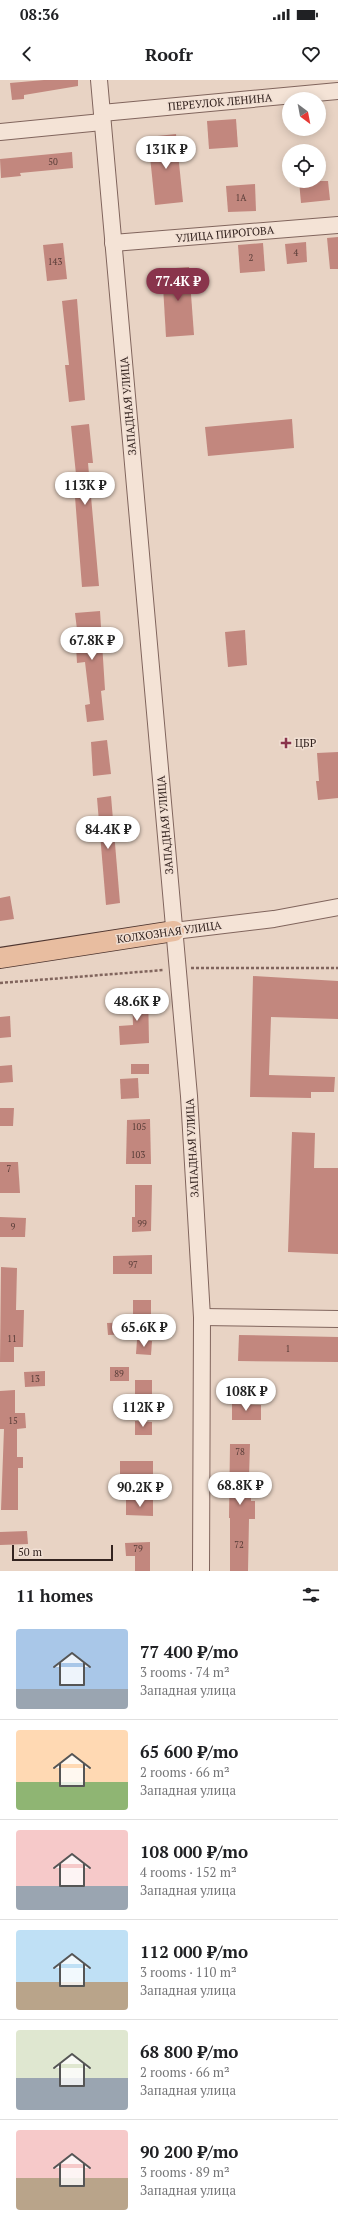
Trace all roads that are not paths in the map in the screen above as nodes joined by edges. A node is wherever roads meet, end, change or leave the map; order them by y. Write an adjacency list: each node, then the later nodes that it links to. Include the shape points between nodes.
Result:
1 (98, 80): 3 (street, ЗАПАДНАЯ УЛИЦА)
2 (338, 91): 3 (street, ПЕРЕУЛОК ЛЕНИНА)
3 (102, 118): 4 (street, ПЕРЕУЛОК ЛЕНИНА); 6 (street, ЗАПАДНАЯ УЛИЦА)
4 (0, 132)
5 (338, 225): 6 (street, УЛИЦА ПИРОГОВА)
6 (113, 244): 8 (street, ЗАПАДНАЯ УЛИЦА, via 158,728)
7 (338, 907): 8 (street, КОЛХОЗНАЯ УЛИЦА, via 274,919)
8 (174, 931): 9 (main road, КОЛХОЗНАЯ УЛИЦА); 10 (street, ЗАПАДНАЯ УЛИЦА, via 189,1096)
9 (0, 958)
10 (202, 1316): 11 (street); 12 (street, ЗАПАДНАЯ УЛИЦА)
11 (338, 1319)
12 (201, 1571)

